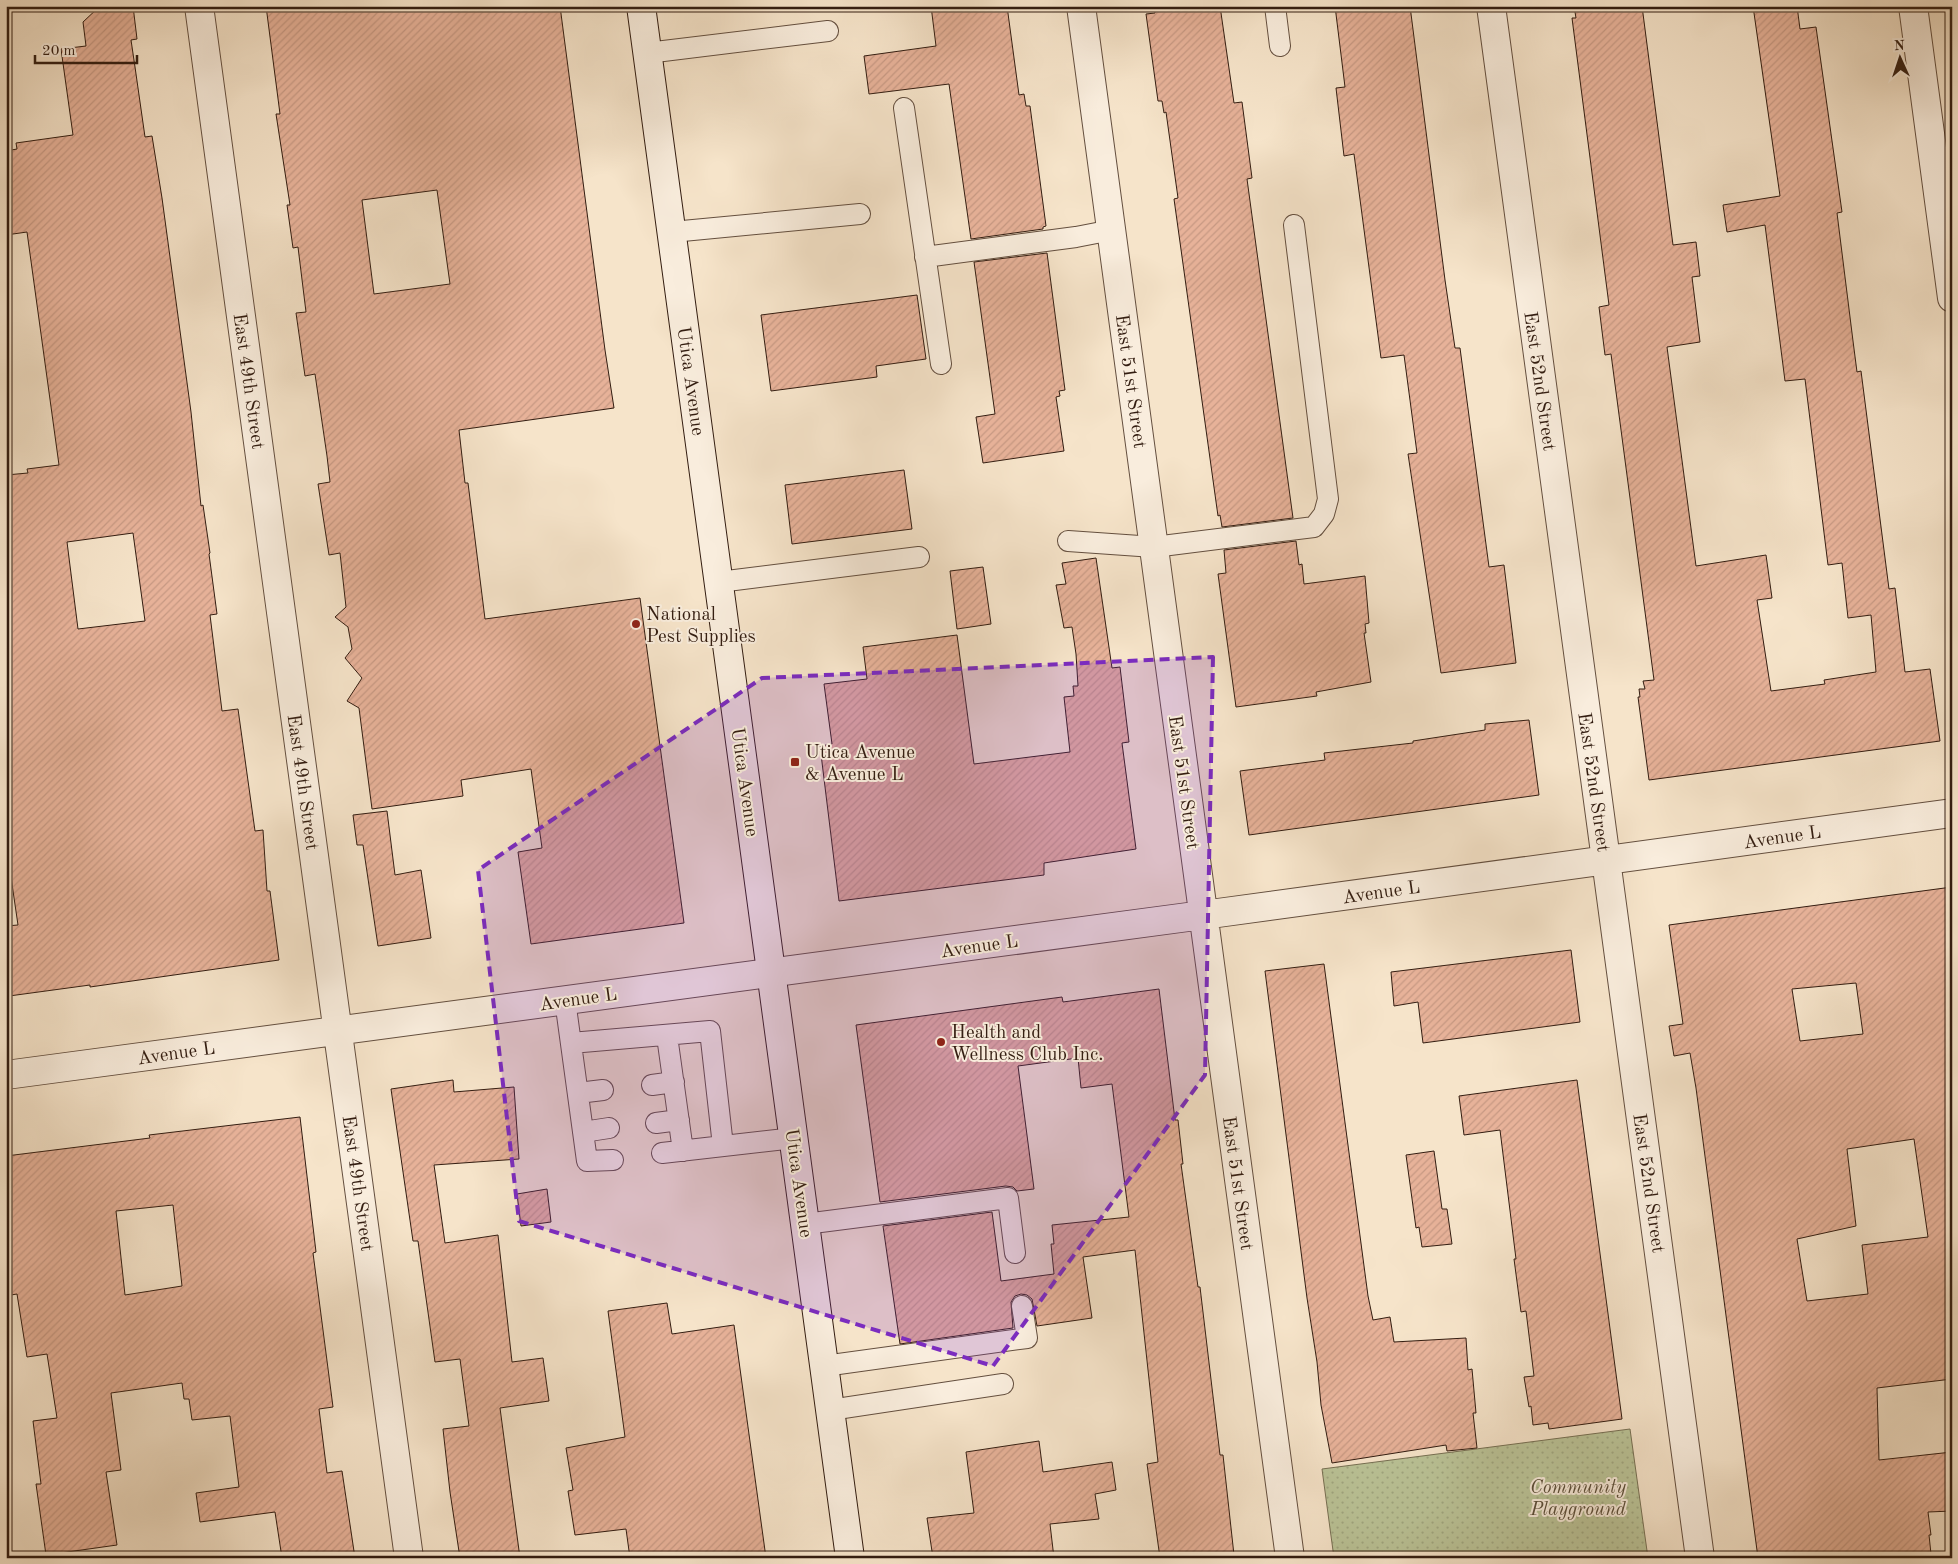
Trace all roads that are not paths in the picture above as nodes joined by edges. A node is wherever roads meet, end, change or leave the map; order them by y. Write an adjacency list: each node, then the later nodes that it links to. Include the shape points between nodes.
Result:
1 (199, 6): 27 (street, East 49th Street)
2 (641, 6): 9 (street, Utica Avenue)
3 (1082, 6): 13 (street, East 51st Street)
4 (1275, 6): 8 (lane)
5 (1491, 6): 23 (street, East 52nd Street)
6 (1913, 6): 16 (street)
7 (828, 31): 9 (lane)
8 (1280, 46)
9 (647, 53): 14 (street, Utica Avenue)
10 (904, 108): 15 (lane)
11 (860, 214): 14 (lane)
12 (1294, 225): 19 (lane, via 1328,499 1324,514 1314,527)
13 (1112, 230): 15 (lane); 19 (street, East 51st Street)
14 (672, 232): 21 (street, Utica Avenue)
15 (925, 256): 17 (lane)
16 (1952, 298)
17 (941, 364)
18 (1068, 541): 19 (lane)
19 (1154, 547): 24 (street, East 51st Street)
20 (919, 557): 21 (lane)
21 (719, 582): 25 (street, Utica Avenue)
22 (1952, 813): 23 (street, Avenue L)
23 (1606, 861): 24 (street, Avenue L); 53 (street, East 52nd Street)
24 (1203, 915): 25 (street, Avenue L); 52 (street, East 51st Street)
25 (772, 972): 26 (street, Avenue L); 39 (street, Utica Avenue)
26 (565, 1000): 27 (street, Avenue L); 29 (lane)
27 (338, 1031): 30 (street, Avenue L); 50 (street, East 49th Street)
28 (667, 1036): 29 (lane); 31 (lane); 40 (lane, via 710,1031)
29 (571, 1043): 34 (lane)
30 (6, 1075)
31 (674, 1082): 32 (lane); 35 (lane)
32 (652, 1085)
33 (603, 1090): 34 (lane)
34 (578, 1093): 38 (lane)
35 (679, 1120): 36 (lane); 41 (lane)
36 (656, 1123)
37 (609, 1128): 38 (lane)
38 (583, 1132): 43 (lane, via 587,1162)
39 (794, 1138): 40 (lane); 44 (street, Utica Avenue)
40 (723, 1146): 41 (lane)
41 (683, 1151): 42 (lane)
42 (662, 1153)
43 (613, 1160)
44 (805, 1224): 45 (lane, via 1008,1198); 47 (street, Utica Avenue)
45 (1015, 1253)
46 (1022, 1306): 47 (lane, via 1027,1338)
47 (824, 1366): 49 (street, Utica Avenue)
48 (1004, 1384): 49 (lane)
49 (830, 1410): 51 (street, Utica Avenue)
50 (409, 1558)
51 (850, 1558)
52 (1290, 1558)
53 (1700, 1558)

